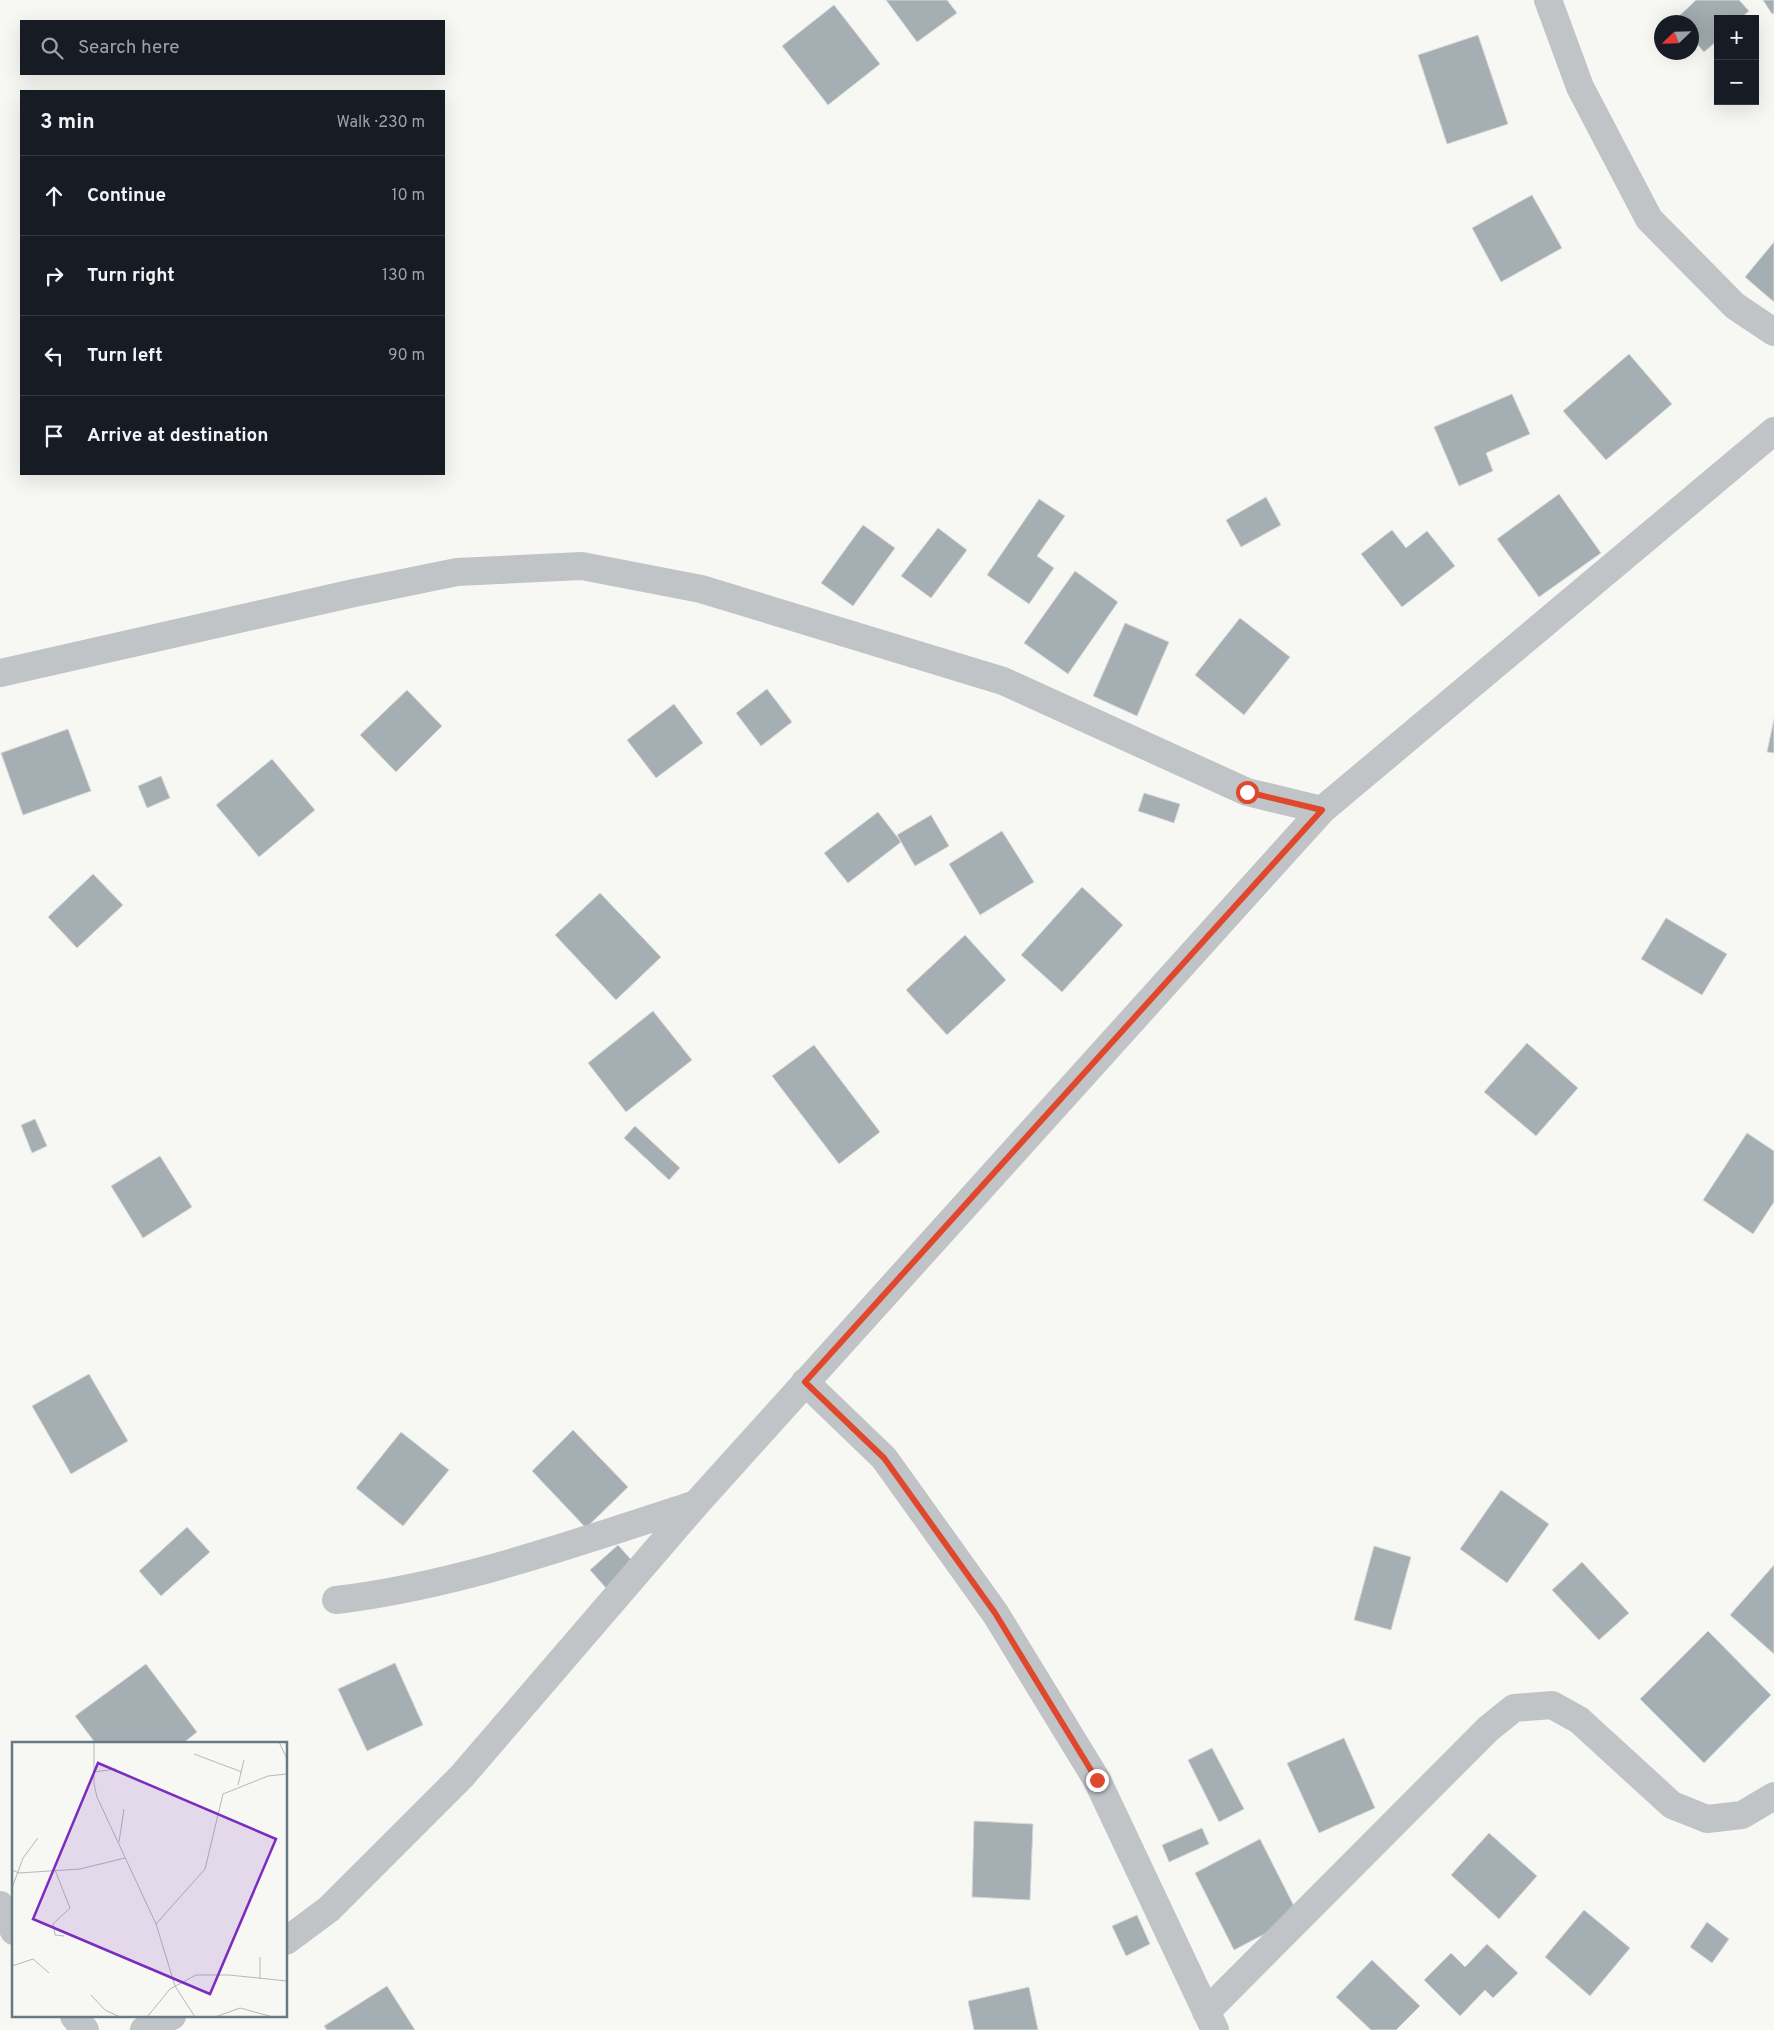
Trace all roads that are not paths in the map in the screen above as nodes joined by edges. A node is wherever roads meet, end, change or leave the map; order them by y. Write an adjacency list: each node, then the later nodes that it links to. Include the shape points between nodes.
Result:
1 (1548, 0): 2 (street, via 1580,87 1649,219 1735,306)
2 (1774, 332)
3 (1774, 431): 5 (street)
4 (0, 673): 5 (street, via 457,572 582,566 701,589 1003,681 1247,792)
5 (1322, 810): 6 (street)
6 (805, 1382): 7 (street); 15 (street, via 884,1458 995,1613 1097,1780)
7 (696, 1504): 8 (street, via 474,1574 378,1595); 12 (street, via 462,1776 329,1909)
8 (336, 1600)
9 (1774, 1796): 15 (street, via 1742,1815 1707,1819 1672,1806 1579,1720 1552,1705 1514,1708 1488,1729)
10 (0, 1905): 11 (street)
11 (12, 1927)
12 (288, 1940)
13 (76, 2018): 16 (street)
14 (168, 2018): 17 (street)
15 (1210, 2021)
16 (85, 2030)
17 (144, 2030)

